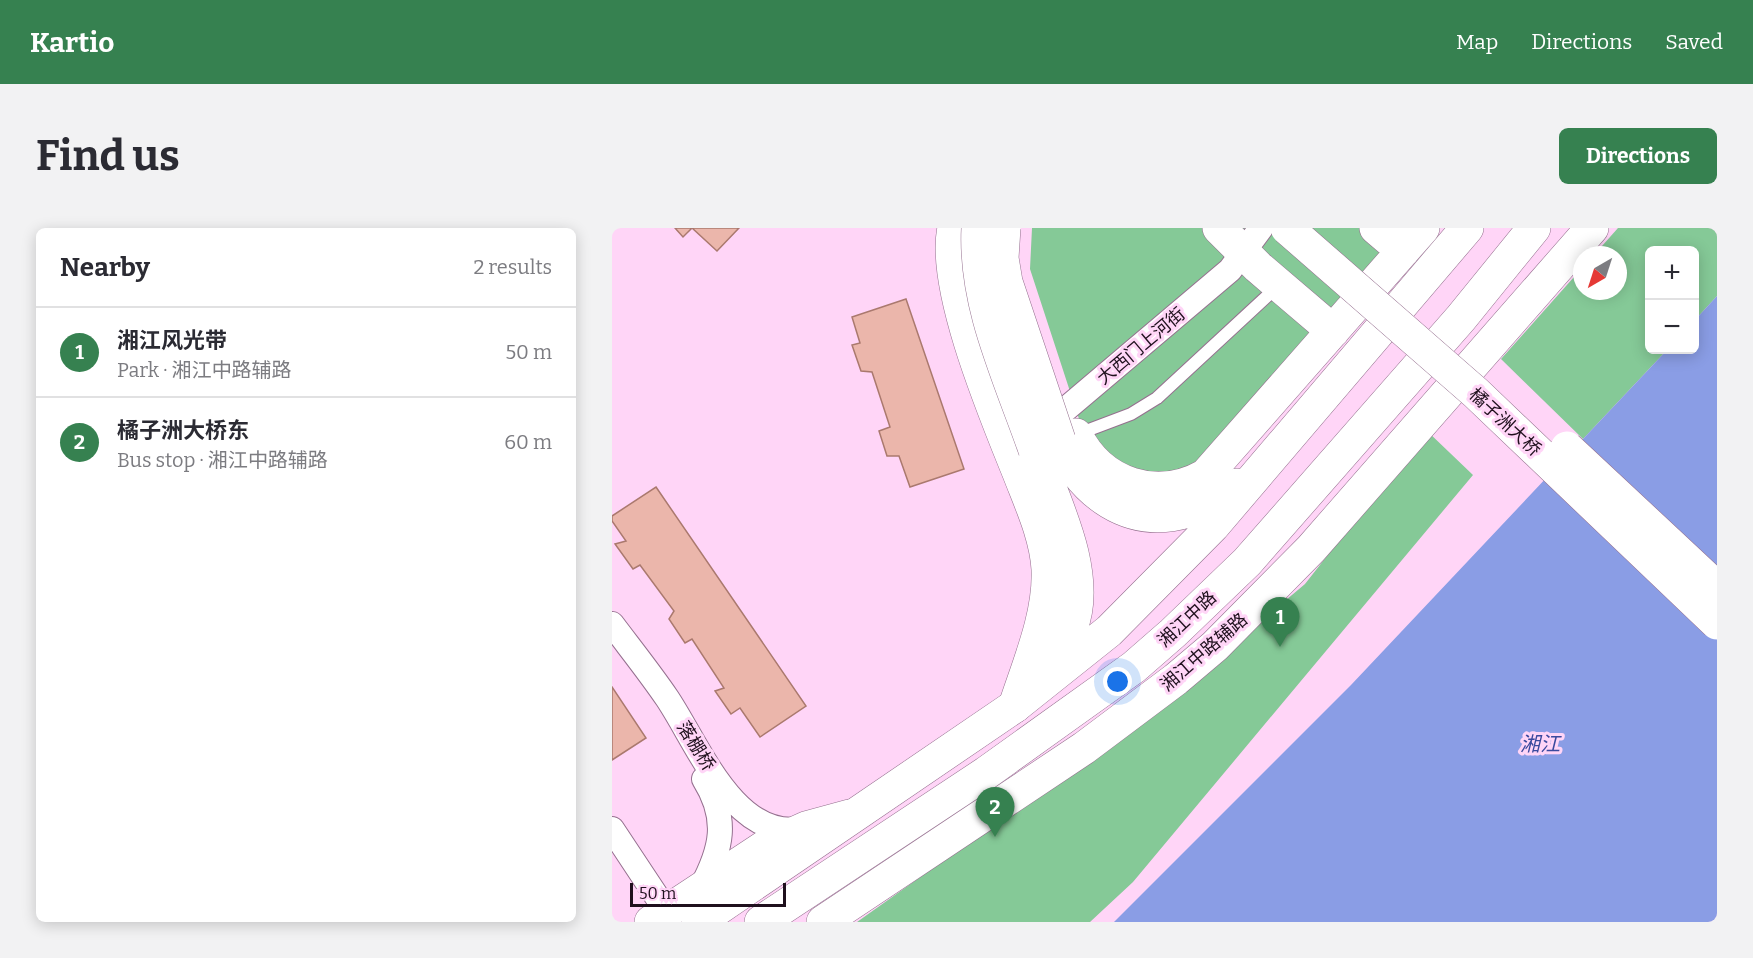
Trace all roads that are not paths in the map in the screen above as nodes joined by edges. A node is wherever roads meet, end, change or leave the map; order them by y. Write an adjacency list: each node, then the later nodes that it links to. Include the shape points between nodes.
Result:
1 (954, 228): 15 (main road, via 953,260 960,308)
2 (978, 228): 15 (main road, bridge, via 979,279 984,304)
3 (1004, 228): 15 (main road, bridge, via 1002,258 1006,282)
4 (1219, 228): 11 (main road)
5 (1287, 228): 18 (main road, 橘子洲大桥, bridge, via 1476,393)
6 (1318, 228): 17 (main road, 橘子洲大桥, bridge, via 1486,374)
7 (1376, 228): 12 (main road)
8 (1467, 228): 16 (main road)
9 (1534, 228): 28 (main road, 湘江中路, via 1461,318 1247,562 1173,633 1134,667 986,773)
10 (1592, 228): 29 (main road, 湘江中路辅路, via 1304,557 1215,646 1084,748)
11 (1252, 239): 13 (main road); 15 (street, 大西门上河街, via 1230,270)
12 (1413, 240): 14 (main road)
13 (1279, 285): 14 (main road); 15 (lane, via 1157,398 1131,414)
14 (1333, 331): 15 (main road, via 1216,466 1185,486 1157,489 1132,485 1091,459)
15 (1046, 445): 16 (main road, via 1093,491 1126,511 1147,514 1188,512); 21 (main road, via 1079,588 1071,628 1063,644)
16 (1262, 469): 21 (main road, via 1147,596 1075,661)
17 (1717, 588)
18 (1717, 623)
19 (612, 624): 23 (street, 落棚桥, via 667,698 732,799 760,823 788,831)
20 (612, 636): 25 (street, 落棚桥, via 716,801 721,831 719,849)
21 (1016, 706): 22 (main road)
22 (860, 813): 23 (main road); 27 (main road)
23 (806, 828): 25 (main road, via 766,846)
24 (612, 830): 26 (street)
25 (702, 888): 26 (main road)
26 (659, 917)
27 (698, 922)
28 (761, 922)
29 (823, 922)

